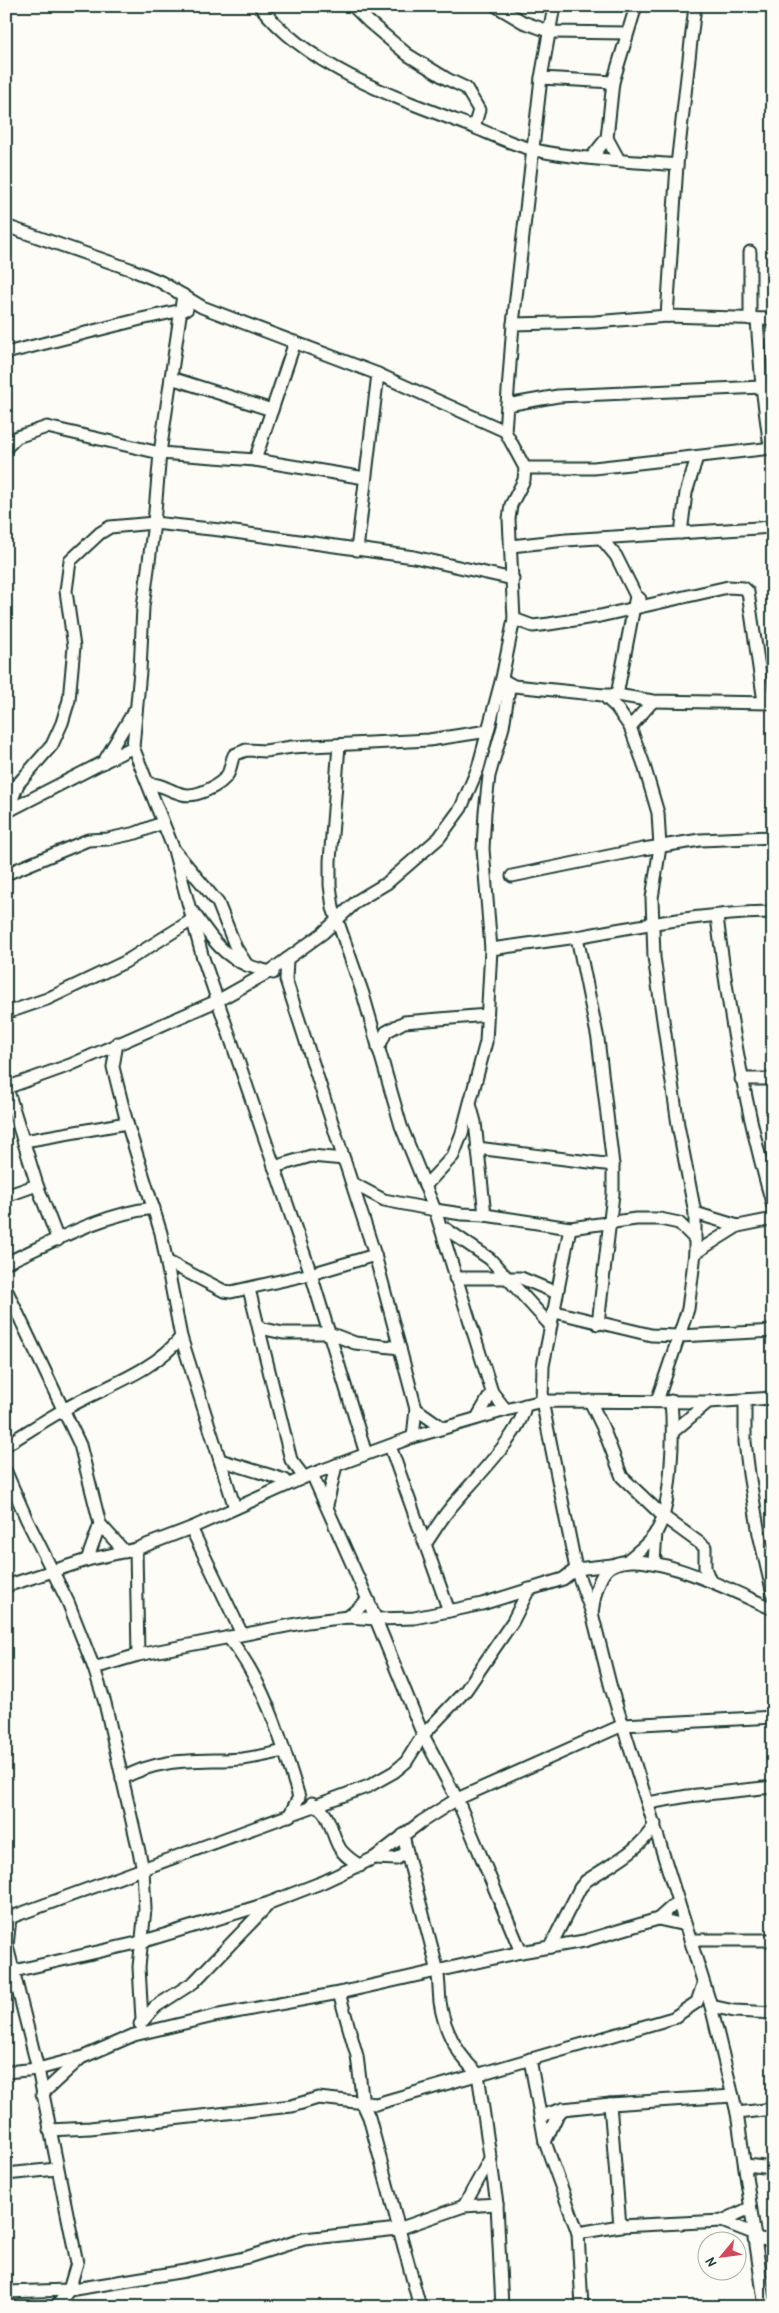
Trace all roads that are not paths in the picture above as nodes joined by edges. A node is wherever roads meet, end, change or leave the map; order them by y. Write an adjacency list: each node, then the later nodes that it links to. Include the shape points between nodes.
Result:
1 (260, 6): 11 (street, via 285,34 318,59 419,106)
2 (354, 6): 11 (street, via 408,55 466,88 480,110)
3 (496, 6): 7 (street, via 523,22)
4 (554, 6): 7 (street)
5 (636, 6): 8 (street)
6 (695, 6): 16 (street)
7 (551, 32): 8 (street); 9 (street)
8 (627, 33): 10 (street)
9 (541, 78): 10 (street); 13 (street)
10 (613, 82): 12 (street)
11 (474, 127): 13 (street)
12 (607, 138): 14 (street); 15 (street)
13 (533, 150): 14 (street); 25 (street)
14 (591, 158): 15 (street)
15 (618, 160): 16 (street)
16 (677, 165): 22 (street)
17 (6, 226): 19 (street, via 130,269)
18 (750, 252): 23 (street)
19 (183, 295): 20 (street); 21 (street)
20 (202, 307): 21 (street); 26 (street)
21 (182, 310): 27 (street); 29 (street)
22 (667, 316): 23 (street); 25 (street)
23 (754, 319): 24 (street); 30 (street)
24 (773, 319)
25 (514, 324): 31 (street)
26 (295, 342): 28 (street); 32 (street)
27 (6, 353)
28 (378, 374): 33 (street); 40 (street)
29 (172, 378): 32 (street); 36 (street)
30 (762, 386): 31 (street, via 558,396); 35 (street)
31 (507, 405): 33 (street)
32 (272, 410): 38 (street)
33 (505, 431): 39 (street)
34 (6, 448): 36 (street, via 17,437 47,427)
35 (772, 450): 37 (street)
36 (160, 453): 38 (street); 41 (street)
37 (697, 456): 39 (street, via 594,468); 43 (street, via 686,493)
38 (255, 460): 40 (street)
39 (525, 468): 46 (street, via 524,480 511,505)
40 (365, 478): 47 (street)
41 (154, 523): 47 (street); 59 (street, via 143,607); 66 (street, via 110,527 70,561 66,591 74,646 69,700 52,745 18,784)
42 (773, 527): 43 (street)
43 (681, 533): 44 (street)
44 (622, 537): 45 (street); 48 (street)
45 (601, 538): 46 (street); 48 (street)
46 (511, 546): 49 (street)
47 (357, 550): 49 (street, via 414,557)
48 (616, 556): 50 (street)
49 (513, 579): 51 (street)
50 (635, 601): 51 (street, via 549,624 533,626); 54 (street); 58 (street, via 647,604 728,587 744,588 748,592)
51 (514, 619): 52 (street)
52 (502, 678): 53 (street); 56 (street)
53 (511, 688): 55 (street); 56 (street); 83 (street, via 485,805 483,849)
54 (617, 694): 55 (street); 57 (street)
55 (603, 695): 60 (street)
56 (497, 696): 61 (street)
57 (653, 701): 58 (street); 60 (street)
58 (768, 703)
59 (136, 707): 63 (street); 64 (street)
60 (630, 726): 69 (street, via 658,813)
61 (488, 731): 62 (street, via 429,740); 78 (street, via 478,768 460,808 439,838 388,883 357,901)
62 (339, 745): 65 (street, via 240,751 220,782 189,795 155,783); 78 (street, via 330,861 330,885)
63 (133, 747): 64 (street); 65 (street)
64 (103, 763): 66 (street)
65 (148, 784): 67 (street)
66 (9, 811)
67 (162, 824): 71 (street); 73 (street, via 136,833 88,840)
68 (773, 838): 69 (street, via 700,840)
69 (660, 847): 70 (street); 72 (street)
70 (643, 848): 72 (street); 74 (street)
71 (174, 850): 76 (street); 85 (street, via 218,903 236,948)
72 (657, 862): 79 (street)
73 (6, 874)
74 (512, 876)
75 (773, 912): 77 (street)
76 (191, 915): 85 (street, via 217,946); 88 (street); 89 (street, via 125,962 47,999)
77 (717, 917): 79 (street); 95 (street)
78 (337, 921): 80 (street); 82 (street)
79 (652, 924): 81 (street); 113 (street, via 659,999)
80 (323, 932): 82 (street); 84 (street)
81 (576, 937): 83 (street); 103 (street, via 598,1039)
82 (343, 940): 92 (street, via 363,994)
83 (491, 949): 90 (street)
84 (287, 959): 86 (street); 87 (street)
85 (247, 965): 86 (street)
86 (269, 972): 87 (street); 88 (street)
87 (286, 980): 102 (street)
88 (219, 1000): 91 (street); 104 (street)
89 (6, 1013)
90 (487, 1015): 92 (street, via 404,1022 386,1032); 98 (street, via 486,1042)
91 (117, 1043): 93 (street); 94 (street)
92 (378, 1049): 107 (street, via 401,1126)
93 (99, 1051): 94 (street); 97 (street)
94 (113, 1067): 99 (street)
95 (741, 1079): 96 (street); 109 (street)
96 (773, 1079)
97 (7, 1088): 100 (street)
98 (470, 1102): 101 (street); 107 (street, via 453,1156)
99 (127, 1123): 100 (street); 110 (street)
100 (24, 1141): 106 (street)
101 (477, 1148): 103 (street); 114 (street)
102 (344, 1159): 104 (street, via 311,1156); 105 (street)
103 (613, 1165): 117 (street)
104 (274, 1167): 127 (street)
105 (354, 1184): 111 (street, via 384,1200); 124 (street)
106 (37, 1185): 108 (street); 122 (street)
107 (425, 1186): 111 (street)
108 (6, 1196)
109 (773, 1206)
110 (154, 1208): 122 (street, via 110,1217); 125 (street)
111 (435, 1210): 112 (street); 120 (street)
112 (462, 1214): 114 (street); 120 (street)
113 (695, 1214): 116 (street); 118 (street); 121 (street)
114 (485, 1215): 119 (street)
115 (773, 1219): 118 (street)
116 (679, 1222): 117 (street, via 652,1219); 121 (street)
117 (608, 1224): 119 (street); 134 (street)
118 (738, 1226): 123 (street)
119 (570, 1228): 131 (street)
120 (444, 1231): 128 (street); 129 (street, via 490,1259)
121 (695, 1239): 123 (street)
122 (58, 1240): 126 (street)
123 (695, 1253): 140 (street, via 693,1286)
124 (375, 1255): 127 (street); 141 (street)
125 (168, 1262): 130 (street, via 224,1291); 139 (street)
126 (6, 1263)
127 (311, 1274): 130 (street); 138 (street)
128 (455, 1278): 129 (street); 144 (street)
129 (509, 1278): 131 (street, via 530,1280); 135 (street)
130 (249, 1289): 136 (street)
131 (557, 1293): 133 (street)
132 (8, 1294): 153 (street)
133 (554, 1312): 134 (street); 135 (street)
134 (598, 1324): 140 (street, via 651,1335)
135 (550, 1325): 146 (street, via 543,1366)
136 (260, 1328): 138 (street, via 283,1334); 164 (street)
137 (773, 1331): 140 (street)
138 (329, 1333): 141 (street, via 355,1344); 162 (street)
139 (182, 1336): 142 (street); 143 (street)
140 (680, 1336): 148 (street)
141 (400, 1348): 154 (street)
142 (171, 1350): 143 (street); 153 (street, via 140,1370)
143 (187, 1353): 163 (street)
144 (492, 1392): 155 (street); 156 (street)
145 (773, 1398): 150 (street)
146 (542, 1401): 147 (street); 152 (street); 181 (street)
147 (590, 1401): 148 (street); 171 (street, via 622,1477)
148 (657, 1401): 149 (street)
149 (671, 1401): 151 (street); 158 (street)
150 (745, 1401): 151 (street); 188 (street, via 749,1474)
151 (708, 1402): 158 (street)
152 (525, 1405): 155 (street); 175 (street, via 522,1420)
153 (64, 1409): 160 (street); 172 (street, via 80,1445)
154 (416, 1409): 157 (street); 159 (street)
155 (506, 1410): 156 (street)
156 (477, 1418): 157 (street)
157 (443, 1428): 159 (street)
158 (674, 1432): 171 (street)
159 (413, 1438): 161 (street)
160 (6, 1445)
161 (390, 1446): 162 (street); 175 (street)
162 (366, 1454): 165 (street)
163 (220, 1460): 168 (street); 170 (street)
164 (291, 1460): 167 (street); 168 (street)
165 (336, 1465): 167 (street); 169 (street)
166 (6, 1472): 182 (street)
167 (308, 1476): 168 (street); 169 (street)
168 (284, 1482): 170 (street)
169 (327, 1506): 189 (street)
170 (235, 1508): 173 (street)
171 (664, 1517): 174 (street); 184 (street, via 705,1547 705,1568)
172 (100, 1524): 176 (street); 177 (street)
173 (191, 1528): 176 (street); 195 (street)
174 (656, 1532): 178 (street); 179 (street)
175 (426, 1543): 191 (street)
176 (130, 1550): 177 (street); 197 (street)
177 (87, 1560): 182 (street)
178 (627, 1561): 179 (street); 180 (street)
179 (654, 1563): 184 (street)
180 (612, 1565): 181 (street); 192 (street, via 598,1586)
181 (576, 1569): 183 (street); 185 (street)
182 (52, 1571): 186 (street); 198 (street)
183 (563, 1579): 185 (street); 187 (street)
184 (710, 1581): 190 (street)
185 (581, 1584): 192 (street)
186 (6, 1586)
187 (530, 1589): 191 (street); 201 (street, via 513,1621 466,1690)
188 (773, 1594)
189 (368, 1600): 193 (street); 194 (street)
190 (773, 1609)
191 (449, 1611): 194 (street, via 414,1618)
192 (592, 1614): 200 (street)
193 (348, 1616): 194 (street); 195 (street)
194 (376, 1619): 201 (street)
195 (242, 1634): 196 (street)
196 (228, 1637): 197 (street); 202 (street, via 258,1687)
197 (138, 1655): 198 (street)
198 (94, 1668): 203 (street)
199 (773, 1718): 200 (street)
200 (623, 1725): 206 (street); 207 (street)
201 (423, 1735): 206 (street); 208 (street, via 406,1762 394,1772 369,1786)
202 (284, 1751): 203 (street, via 244,1759 169,1762 144,1767); 205 (street)
203 (122, 1779): 217 (street)
204 (773, 1787): 207 (street)
205 (299, 1797): 208 (street); 209 (street)
206 (457, 1799): 211 (street); 228 (street)
207 (648, 1803): 210 (street)
208 (318, 1805): 209 (street); 215 (street, via 330,1822 339,1848)
209 (289, 1816): 217 (street)
210 (655, 1824): 218 (street); 227 (street, via 637,1848 580,1888)
211 (403, 1835): 212 (street); 213 (street)
212 (407, 1852): 214 (street); 216 (street)
213 (374, 1858): 214 (street); 215 (street)
214 (396, 1859): 216 (street)
215 (360, 1866): 219 (street)
216 (409, 1867): 229 (street)
217 (143, 1869): 220 (street); 225 (street, via 145,1909)
218 (678, 1901): 221 (street); 222 (street)
219 (269, 1903): 225 (street); 236 (street, via 194,1982 155,2007)
220 (8, 1919): 226 (street)
221 (658, 1919): 222 (street); 227 (street, via 584,1941)
222 (686, 1926): 223 (street)
223 (690, 1940): 224 (street); 231 (street)
224 (773, 1940)
225 (141, 1942): 230 (street); 236 (street, via 139,1982)
226 (6, 1946): 230 (street)
227 (550, 1947): 228 (street)
228 (521, 1952): 229 (street)
229 (437, 1970): 232 (street); 243 (street, via 440,2004 450,2034 465,2062)
230 (14, 1971): 241 (street)
231 (703, 1984): 233 (street); 240 (street, via 697,2002 673,2018)
232 (339, 1992): 238 (street); 246 (street, via 357,2056)
233 (711, 2006): 234 (street); 237 (street)
234 (734, 2011): 235 (street); 237 (street)
235 (773, 2013)
236 (142, 2020): 238 (street)
237 (716, 2025): 245 (street)
238 (134, 2034): 239 (street)
239 (83, 2057): 241 (street); 244 (street)
240 (530, 2059): 243 (street); 252 (street)
241 (38, 2069): 242 (street); 244 (street)
242 (6, 2072)
243 (478, 2074): 247 (street); 256 (street)
244 (42, 2094): 254 (street)
245 (733, 2096): 248 (street); 251 (street)
246 (363, 2104): 247 (street); 253 (street); 254 (street, via 318,2098 292,2106)
247 (376, 2104): 253 (street)
248 (610, 2104): 249 (street); 265 (street)
249 (562, 2109): 252 (street); 255 (street)
250 (773, 2109): 251 (street)
251 (737, 2113): 257 (street)
252 (540, 2116): 255 (street)
253 (369, 2117): 266 (street)
254 (49, 2130): 259 (street)
255 (545, 2142): 267 (street)
256 (491, 2156): 261 (street); 262 (street)
257 (746, 2165): 258 (street); 263 (street)
258 (773, 2168)
259 (57, 2169): 260 (street); 270 (street, via 76,2263)
260 (6, 2174)
261 (497, 2204): 262 (street); 274 (street)
262 (464, 2206): 266 (street)
263 (750, 2208): 264 (street); 268 (street)
264 (722, 2221): 265 (street); 268 (street)
265 (620, 2226): 267 (street)
266 (398, 2229): 270 (street, via 304,2239 248,2257 185,2271); 273 (street)
267 (578, 2233): 275 (street)
268 (754, 2236): 269 (street); 276 (street)
269 (773, 2240)
270 (69, 2290): 271 (street); 272 (street)
271 (6, 2292)
272 (56, 2307)
273 (420, 2307)
274 (502, 2307)
275 (582, 2307)
276 (765, 2307)

